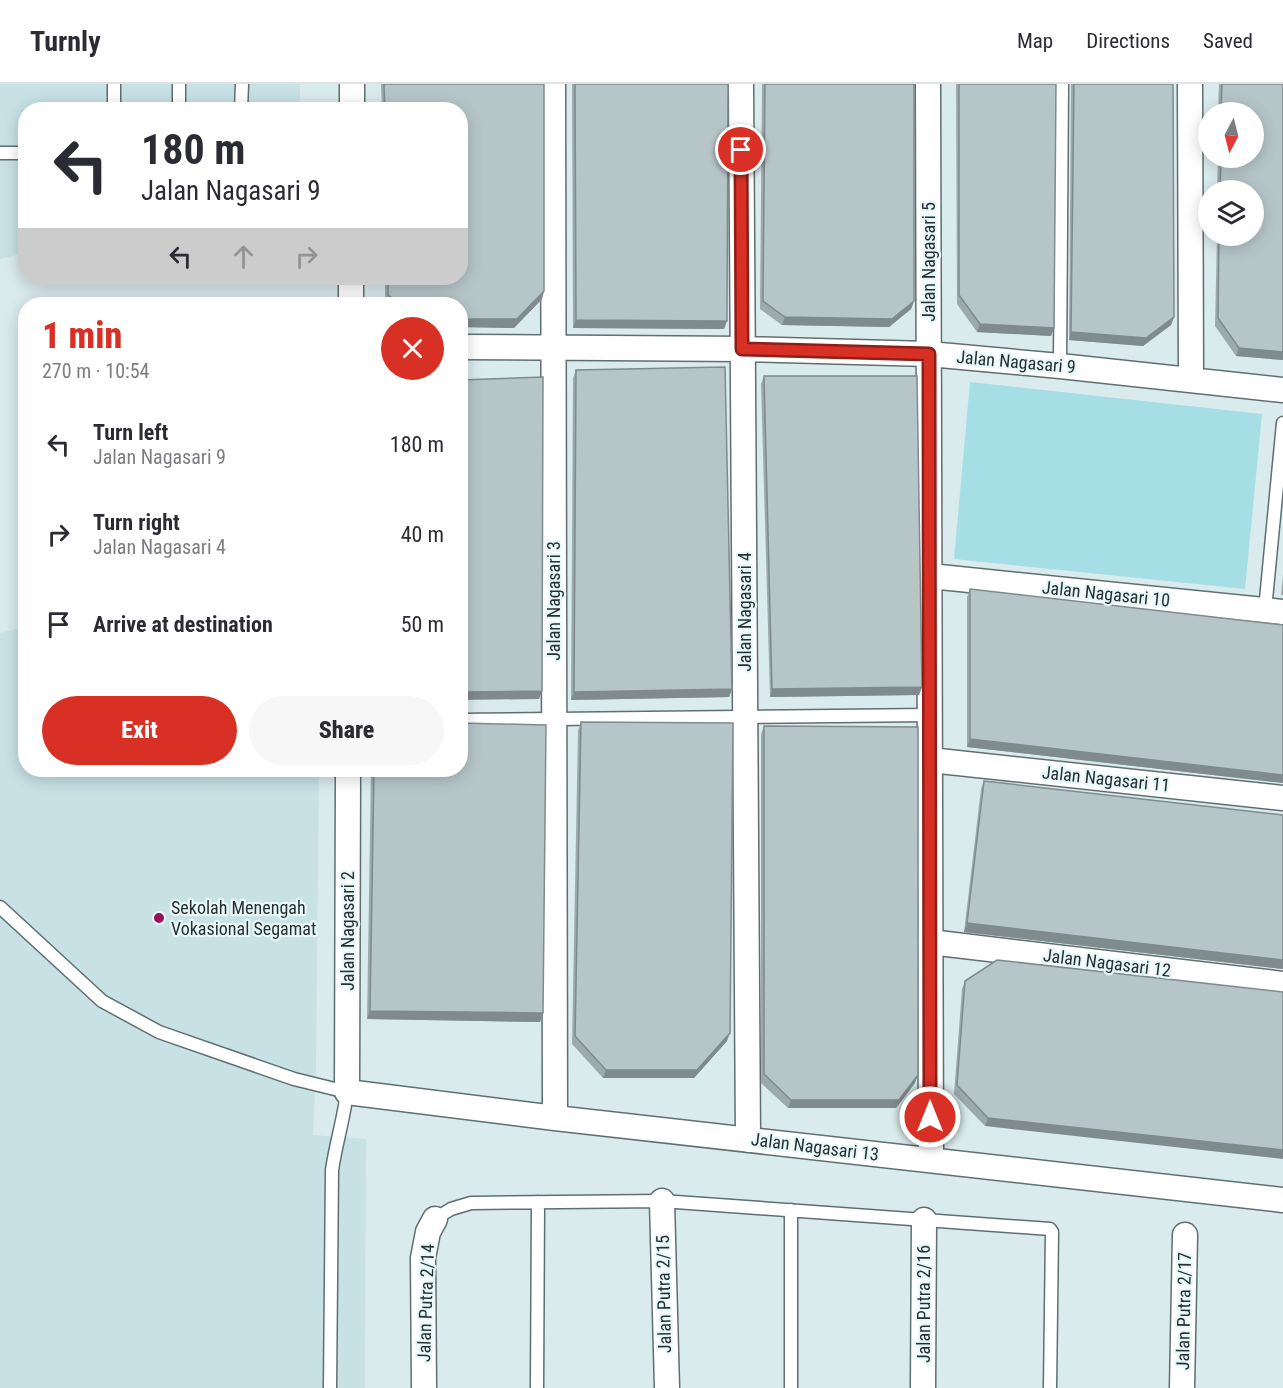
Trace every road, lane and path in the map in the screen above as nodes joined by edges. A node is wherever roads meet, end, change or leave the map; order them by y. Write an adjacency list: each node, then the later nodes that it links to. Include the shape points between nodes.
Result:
1 (114, 84): 10 (lane)
2 (179, 84): 11 (lane)
3 (242, 84): 12 (lane)
4 (352, 84): 13 (street)
5 (553, 84): 16 (street, Jalan Nagasari 3)
6 (741, 84): 18 (street, Jalan Nagasari 4)
7 (928, 84): 19 (street, Jalan Nagasari 5)
8 (1062, 84): 20 (lane)
9 (1190, 84): 21 (street)
10 (114, 102)
11 (179, 102)
12 (241, 102)
13 (352, 102)
14 (0, 153): 15 (lane)
15 (18, 153)
16 (554, 346): 17 (street, Jalan Nagasari 9); 18 (street, Jalan Nagasari 9); 29 (street, Jalan Nagasari 3)
17 (468, 347)
18 (742, 349): 19 (street, Jalan Nagasari 9); 28 (street, Jalan Nagasari 4)
19 (929, 354): 20 (street, Jalan Nagasari 9); 25 (street, Jalan Nagasari 5)
20 (1060, 366): 21 (street, Jalan Nagasari 9)
21 (1191, 380): 22 (street, Jalan Nagasari 9)
22 (1283, 390)
23 (1283, 423): 24 (lane)
24 (1279, 517): 26 (lane)
25 (930, 576): 26 (street, Jalan Nagasari 10); 27 (street, Jalan Nagasari 5)
26 (1274, 611)
27 (930, 715): 28 (lane); 31 (street, Jalan Nagasari 5)
28 (745, 718): 29 (lane); 39 (street, Jalan Nagasari 4)
29 (554, 719): 30 (lane); 38 (street, Jalan Nagasari 3)
30 (468, 720)
31 (930, 760): 33 (street, Jalan Nagasari 11); 35 (street, Jalan Nagasari 5)
32 (348, 777): 37 (street, Jalan Nagasari 2)
33 (1283, 798)
34 (0, 907): 37 (lane, via 102,1000 159,1032 294,1079)
35 (930, 942): 36 (street, Jalan Nagasari 12); 40 (street, Jalan Nagasari 5)
36 (1283, 984)
37 (347, 1092): 38 (street, Jalan Nagasari 13); 48 (lane, via 332,1170)
38 (555, 1118): 39 (street, Jalan Nagasari 13)
39 (748, 1140): 40 (street, Jalan Nagasari 13)
40 (931, 1161): 41 (street, Jalan Nagasari 13)
41 (1283, 1200)
42 (662, 1201): 43 (lane); 44 (lane); 51 (street, Jalan Putra 2/15)
43 (538, 1202): 45 (lane, via 471,1203); 50 (lane)
44 (791, 1210): 46 (lane); 52 (lane)
45 (435, 1219): 49 (street, Jalan Putra 2/14, via 423,1258)
46 (924, 1220): 53 (street, Jalan Putra 2/16); 54 (lane, via 1050,1228)
47 (1185, 1235): 55 (street, Jalan Putra 2/17)
48 (330, 1388)
49 (424, 1388)
50 (537, 1388)
51 (666, 1388)
52 (791, 1388)
53 (923, 1388)
54 (1050, 1388)
55 (1182, 1388)

